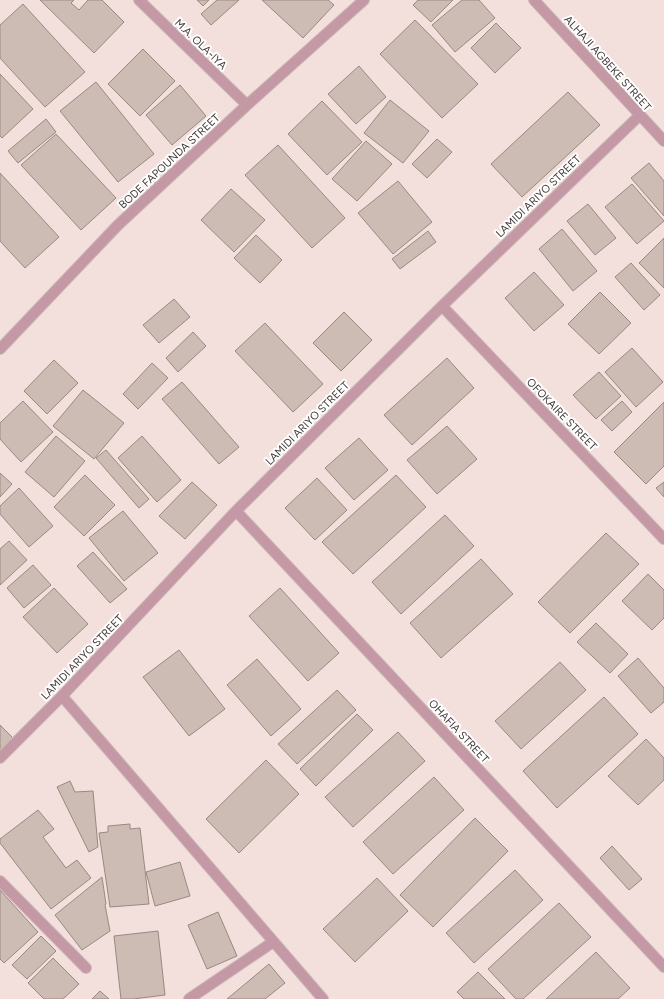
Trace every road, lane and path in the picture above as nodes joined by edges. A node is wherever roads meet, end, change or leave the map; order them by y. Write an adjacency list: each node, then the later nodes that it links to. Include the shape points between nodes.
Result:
1 (139, 0): 4 (street, M.A. OLA-IYA)
2 (364, 0): 4 (street, BODE FAPOUNDA STREET)
3 (534, 0): 5 (street, ALHAJI AGBEKE STREET)
4 (247, 105): 8 (street, BODE FAPOUNDA STREET, via 118,226)
5 (640, 115): 6 (street, ALHAJI AGBEKE STREET); 7 (street, LAMIDI ARIYO STREET)
6 (664, 142)
7 (442, 306): 9 (street, LAMIDI ARIYO STREET); 10 (street, OFOKAIRE STREET)
8 (0, 349)
9 (236, 511): 11 (street, LAMIDI ARIYO STREET); 15 (street, OHAFIA STREET)
10 (664, 539)
11 (62, 696): 12 (street, LAMIDI ARIYO STREET); 14 (street)
12 (0, 758)
13 (0, 881): 16 (street)
14 (273, 942): 17 (street); 18 (street)
15 (664, 967)
16 (86, 968)
17 (189, 999)
18 (323, 999)

